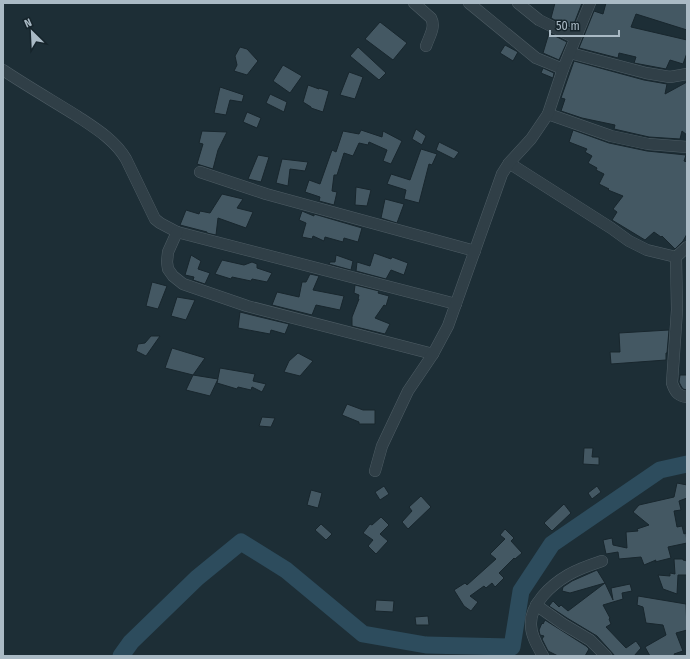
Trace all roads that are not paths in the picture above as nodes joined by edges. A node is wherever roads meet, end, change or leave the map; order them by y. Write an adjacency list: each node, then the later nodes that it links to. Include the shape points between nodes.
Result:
1 (414, 3): 6 (street, via 433,21 433,29)
2 (469, 3): 8 (street, via 536,58)
3 (518, 3): 5 (street, via 539,20)
4 (590, 3): 5 (street)
5 (575, 38): 7 (street)
6 (426, 46)
7 (570, 53): 8 (street); 10 (street, via 646,73 670,77)
8 (563, 69): 11 (street)
9 (3, 70): 15 (street, via 90,125 112,142 130,166 155,219)
10 (687, 74)
11 (548, 114): 12 (street, via 611,136 648,144); 13 (street, via 531,139)
12 (687, 147)
13 (509, 163): 17 (street, via 502,174); 18 (street, via 629,241 647,250)
14 (200, 172): 17 (street, via 266,194)
15 (177, 232): 19 (street); 20 (street, via 168,252 167,262 173,276 183,284 247,306)
16 (687, 247): 18 (street)
17 (475, 250): 19 (street)
18 (676, 257): 21 (street, via 677,310 672,383 676,394)
19 (456, 304): 20 (street)
20 (433, 354): 22 (street, via 408,391 382,446)
21 (687, 397)
22 (375, 471)
23 (602, 561): 24 (street, via 559,581)
24 (536, 605): 25 (street, via 531,616 531,626); 26 (street, via 590,640)
25 (543, 656)
26 (606, 656)

